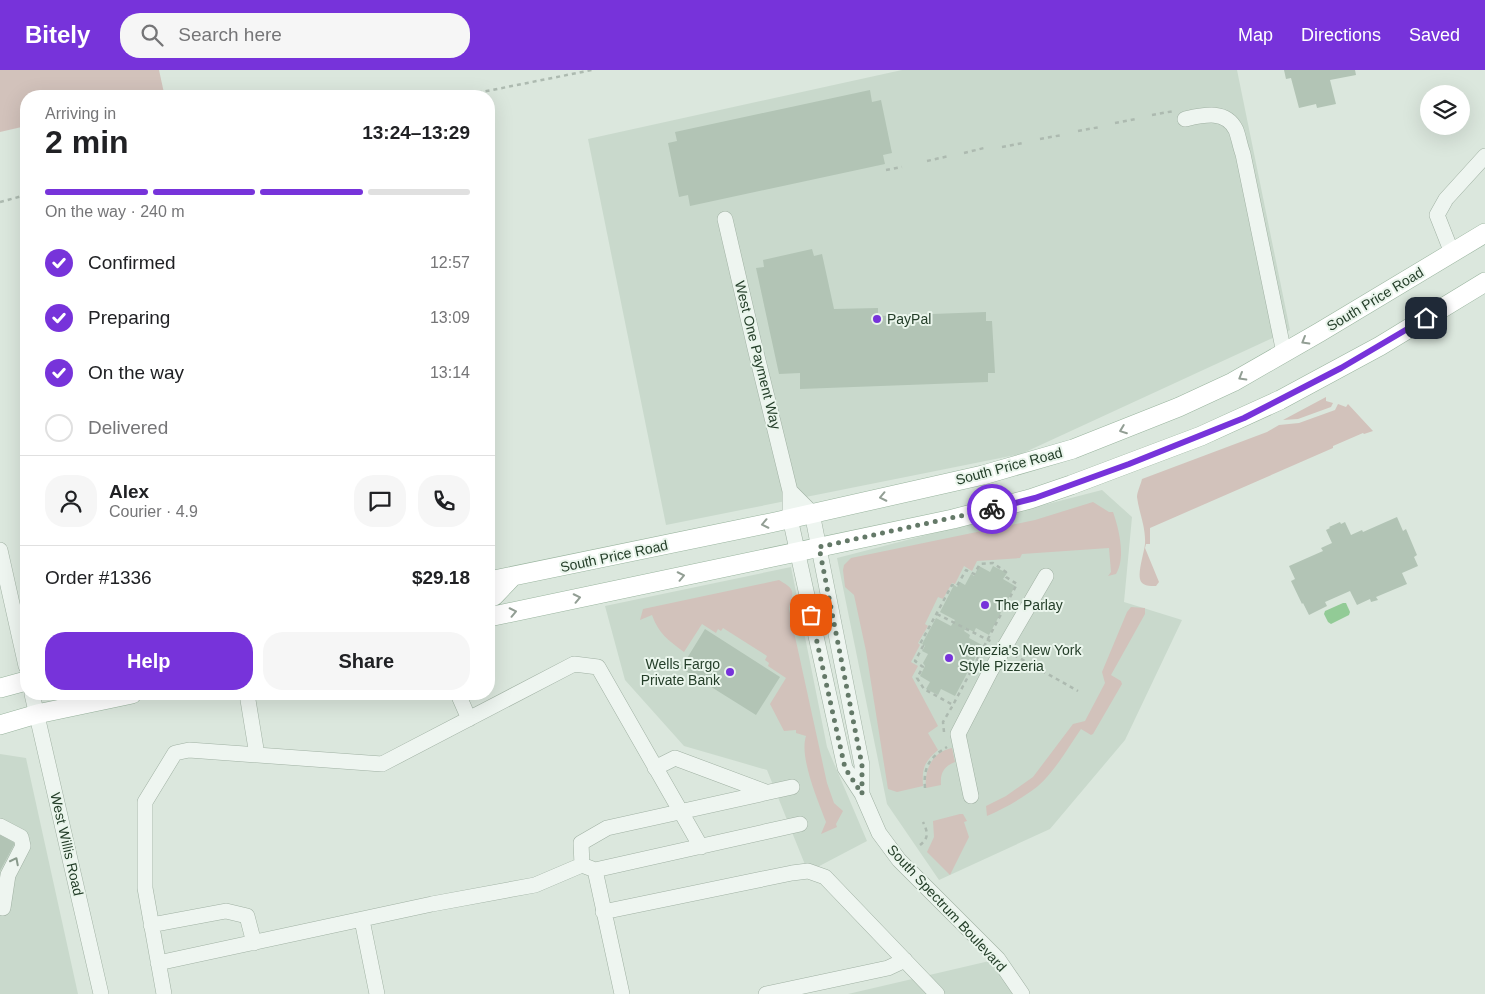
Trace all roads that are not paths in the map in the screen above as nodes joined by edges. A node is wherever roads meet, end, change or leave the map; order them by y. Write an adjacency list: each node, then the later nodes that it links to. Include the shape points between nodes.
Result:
1 (1180, 115): 7 (street, via 1222,116 1235,128)
2 (1485, 156): 5 (street, via 1446,199 1437,215)
3 (725, 219): 8 (street, West One Payment Way)
4 (1485, 232): 5 (main road, South Price Road)
5 (1452, 253): 7 (main road, South Price Road, one-way to 7)
6 (1485, 282): 11 (main road, via 1328,375 1244,418 1192,440 1035,498)
7 (1284, 352): 9 (main road, South Price Road, one-way to 9, via 1233,382 1179,407 1073,449 984,475)
8 (790, 491): 9 (street); 10 (street, West One Payment Way)
9 (812, 513): 10 (main road, South Price Road); 11 (street, South Spectrum Boulevard)
10 (790, 518): 13 (street, South Spectrum Boulevard); 14 (main road, South Price Road, one-way to 14)
11 (819, 547): 13 (main road); 33 (street, South Spectrum Boulevard, via 862,765)
12 (0, 550): 19 (street)
13 (798, 552): 18 (main road, one-way to 13); 33 (street, South Spectrum Boulevard, via 845,768)
14 (513, 576): 16 (main road, South Price Road); 17 (main road)
15 (1046, 576): 34 (street, via 958,734)
16 (495, 580)
17 (495, 595)
18 (495, 616)
19 (20, 639)
20 (20, 683): 21 (main road)
21 (0, 688)
22 (34, 700): 26 (street, West Willis Road)
23 (104, 700): 26 (main road)
24 (248, 700): 29 (street)
25 (461, 700): 27 (street)
26 (37, 714): 28 (main road); 48 (street, West Willis Road)
27 (469, 718): 29 (street, via 382,764); 30 (street, via 574,664 598,667)
28 (0, 724)
29 (257, 755): 43 (street, via 189,750 175,753 145,802 145,888)
30 (655, 768): 32 (street, via 675,758); 35 (street)
31 (792, 787): 32 (street)
32 (766, 792): 35 (street)
33 (862, 794): 53 (street, South Spectrum Boulevard, via 879,833 898,860 998,959)
34 (971, 796)
35 (680, 812): 38 (street); 39 (street, via 607,828 582,843)
36 (800, 824): 38 (street)
37 (0, 826): 40 (street, one-way to 37, via 8,875 23,846 21,837)
38 (701, 847): 39 (street)
39 (589, 868): 41 (street); 42 (street, via 536,885)
40 (3, 908)
41 (603, 912): 45 (street, via 808,871 825,877); 50 (street)
42 (362, 920): 44 (street); 49 (street)
43 (152, 925): 44 (street, via 226,911 247,916); 46 (street)
44 (254, 943): 46 (street)
45 (905, 960): 51 (street, via 888,968); 52 (street)
46 (158, 963): 47 (street)
47 (160, 993)
48 (100, 994)
49 (377, 994)
50 (622, 994)
51 (766, 994)
52 (937, 994)
53 (1022, 994)

